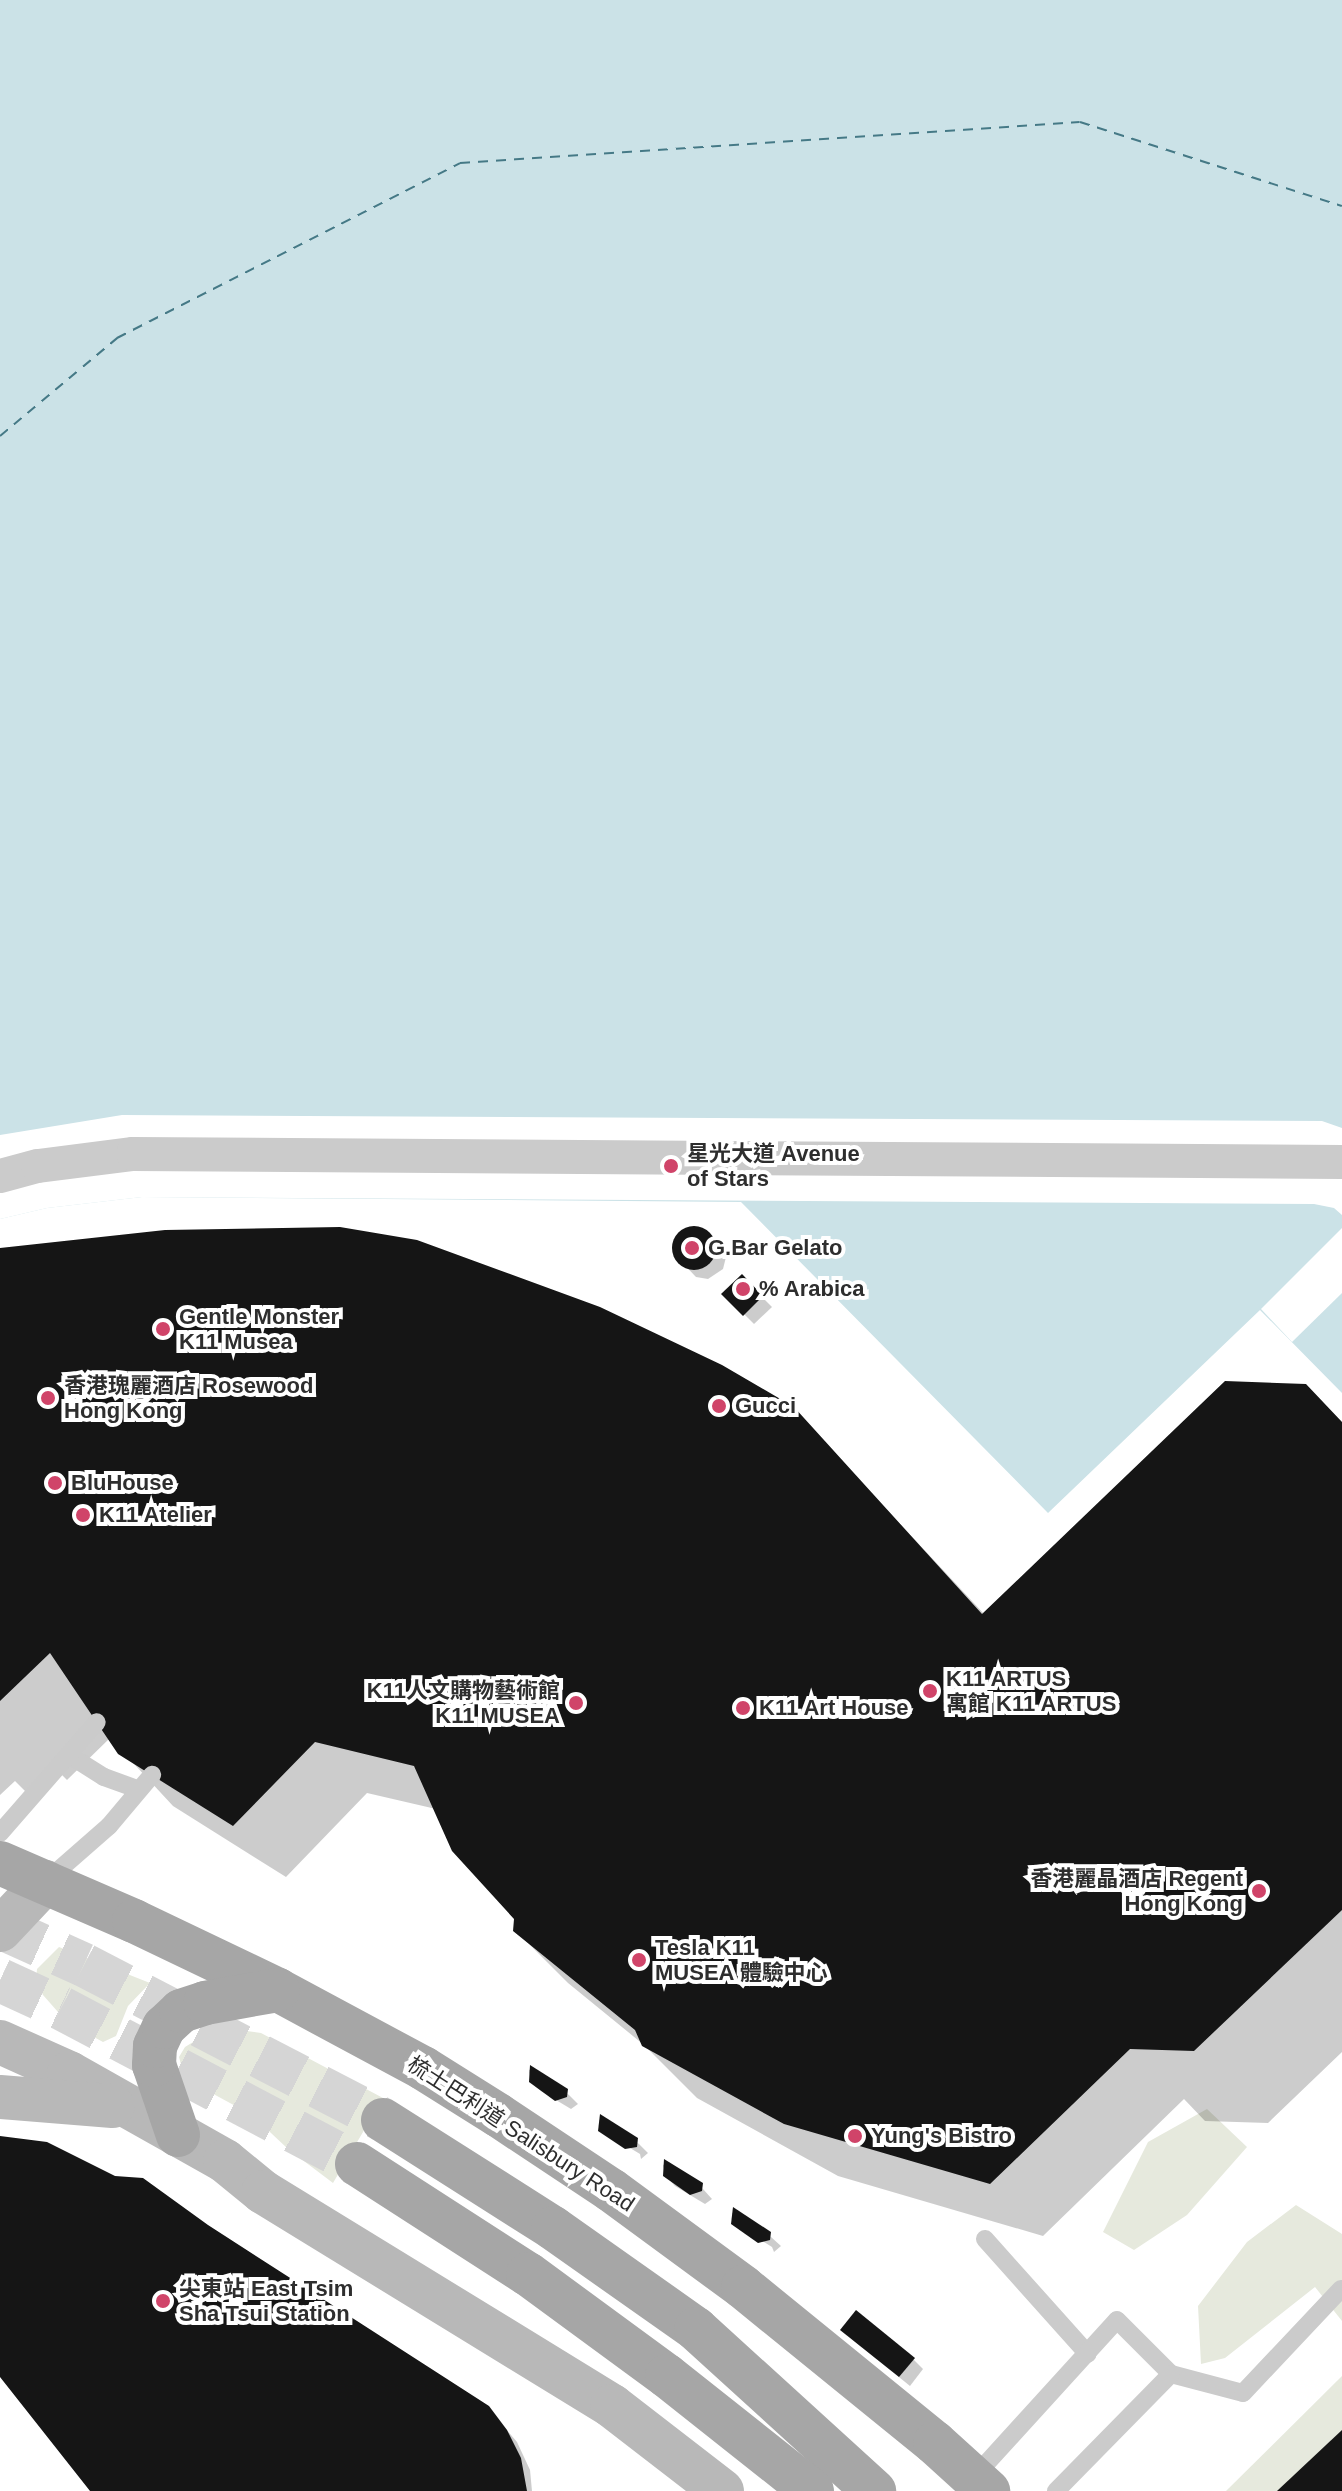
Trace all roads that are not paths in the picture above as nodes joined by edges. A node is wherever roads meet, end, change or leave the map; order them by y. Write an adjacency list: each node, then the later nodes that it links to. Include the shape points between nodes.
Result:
1 (1342, 1162): 2 (street, via 133,1154)
2 (0, 1176)
3 (97, 1722): 4 (lane)
4 (69, 1755): 6 (lane, via 104,1777); 7 (lane)
5 (152, 1775): 6 (lane)
6 (139, 1790): 9 (lane, via 109,1826)
7 (0, 1833)
8 (0, 1863): 9 (main road, 梳士巴利道 Salisbury Road)
9 (45, 1882): 10 (main road); 11 (main road, 梳士巴利道 Salisbury Road)
10 (0, 1930)
11 (278, 1990): 16 (main road, via 205,2003 181,2011 164,2027 154,2065); 22 (main road, 梳士巴利道 Salisbury Road, via 423,2068 611,2190 743,2287)
12 (0, 2042): 14 (main road, via 69,2073)
13 (0, 2097): 14 (main road)
14 (124, 2107): 16 (main road)
15 (383, 2120): 25 (main road, via 553,2228 696,2329)
16 (178, 2135): 23 (main road, via 612,2406)
17 (357, 2164): 24 (main road, via 528,2274)
18 (985, 2239): 20 (lane)
19 (1341, 2289): 21 (lane, via 1243,2393)
20 (1088, 2354): 21 (lane, via 1117,2320); 22 (lane)
21 (1171, 2374): 26 (lane)
22 (981, 2484)
23 (722, 2491)
24 (812, 2491)
25 (874, 2491)
26 (1056, 2491)

